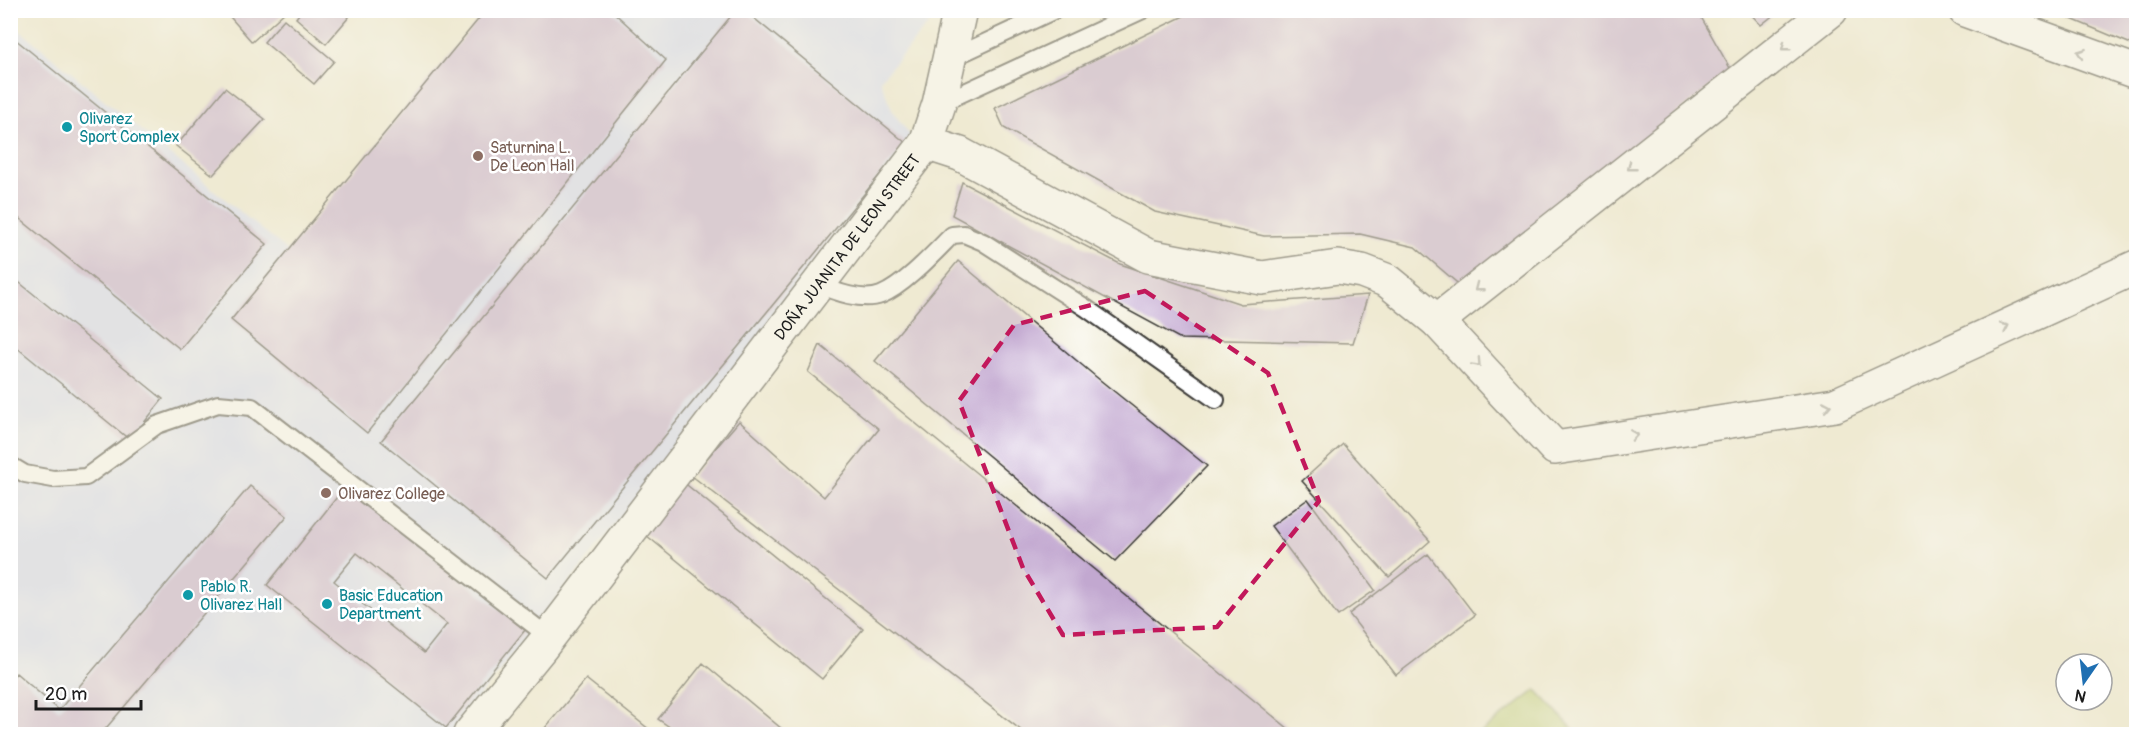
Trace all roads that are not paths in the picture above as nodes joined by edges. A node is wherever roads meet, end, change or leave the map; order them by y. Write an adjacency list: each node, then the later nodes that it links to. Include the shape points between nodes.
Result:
1 (960, 10): 6 (street)
2 (1055, 10): 6 (lane)
3 (1143, 10): 8 (lane)
4 (1831, 10): 12 (street, one-way to 12)
5 (1965, 10): 7 (street, one-way to 5)
6 (950, 59): 8 (street)
7 (2136, 72)
8 (939, 104): 9 (street)
9 (926, 143): 11 (street, DOÑA JUANITA DE LEON STREET); 12 (street, DOÑA JUANITA DE LEON STREET, via 960,154 1148,256 1262,278 1338,267 1362,271 1388,281)
10 (2136, 267): 12 (street, DOÑA JUANITA DE LEON STREET, one-way to 10, via 1555,448 1835,405)
11 (818, 284): 13 (lane, via 856,296 880,295 900,283 952,235 964,234 983,242 1086,308); 15 (street, DOÑA JUANITA DE LEON STREET)
12 (1437, 321)
13 (1216, 400)
14 (10, 465): 15 (lane, via 25,474 54,479 86,477 157,425 218,404 252,407)
15 (549, 637): 16 (street, DOÑA JUANITA DE LEON STREET)
16 (470, 735)

